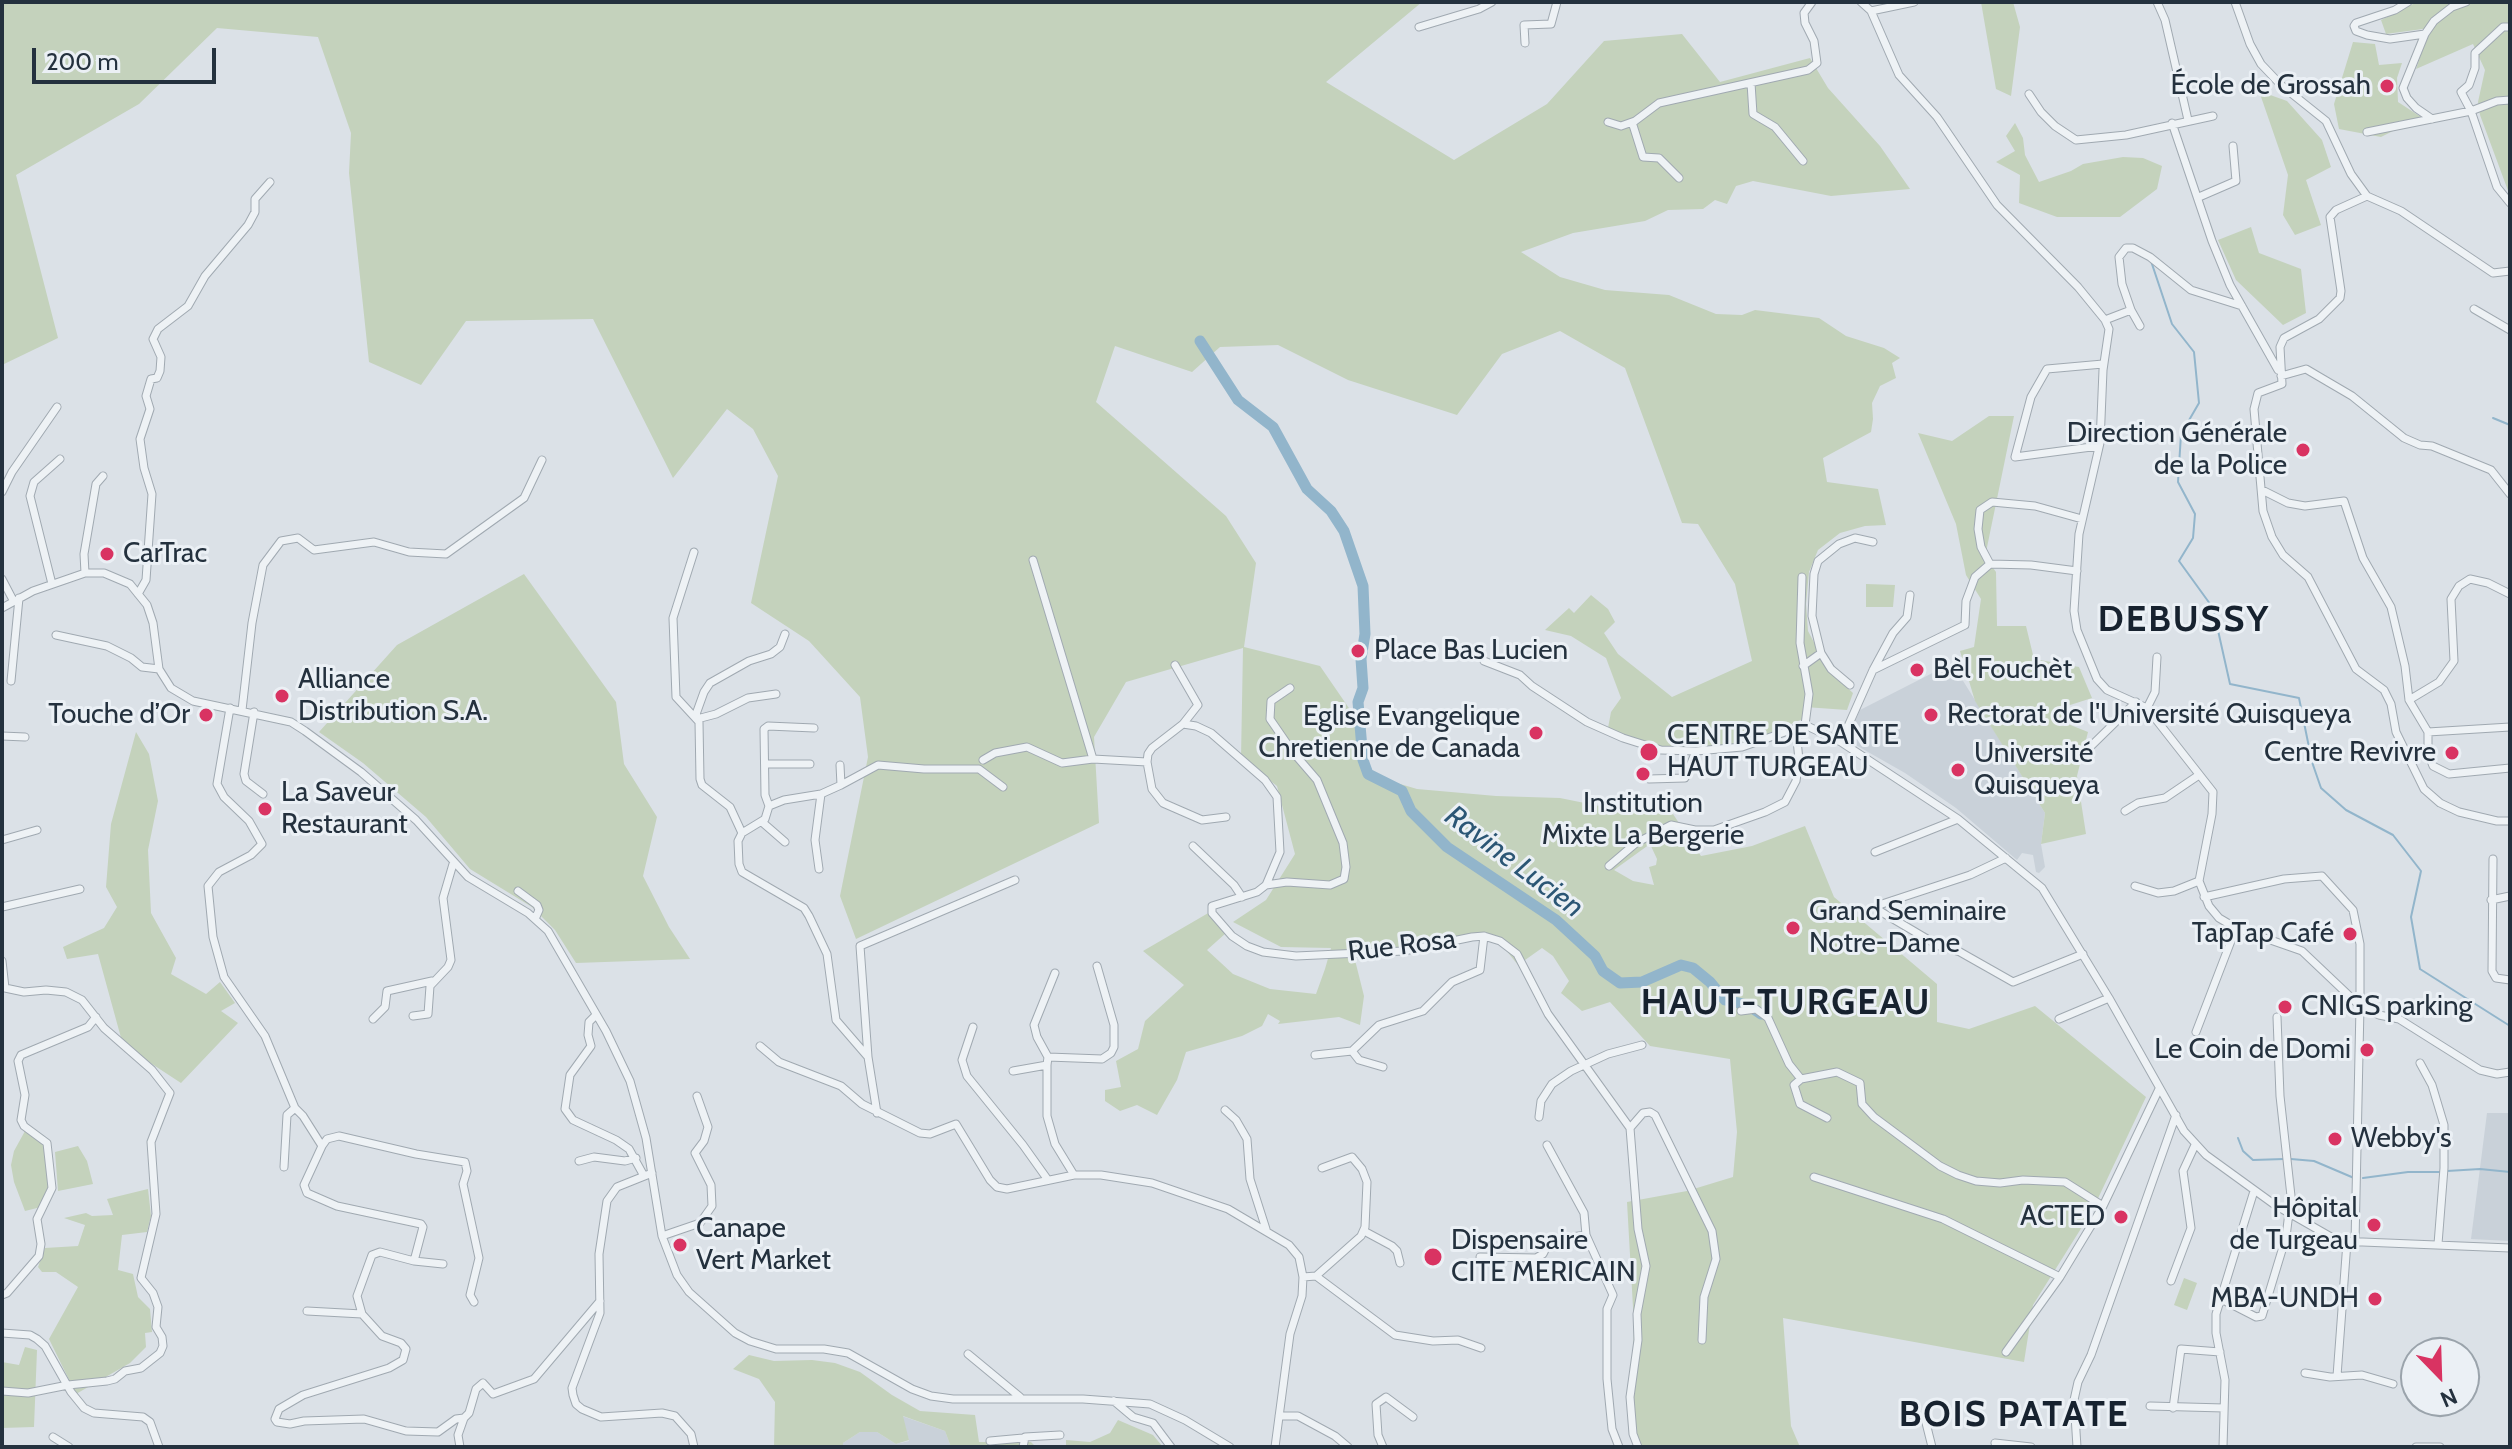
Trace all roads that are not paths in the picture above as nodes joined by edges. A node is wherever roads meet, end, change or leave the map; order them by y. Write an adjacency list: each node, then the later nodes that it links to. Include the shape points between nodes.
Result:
1 (1492, 2): 11 (street)
2 (1557, 2): 14 (street, via 1551,24 1524,25)
3 (1812, 2): 15 (street, via 1804,13 1817,63 1808,70)
4 (1861, 2): 10 (street)
5 (1914, 2): 10 (street)
6 (2157, 2): 21 (street)
7 (2235, 2): 30 (street, via 2261,64 2326,121)
8 (2408, 2): 13 (street, via 2356,23 2356,31 2390,39)
9 (2466, 2): 13 (street, via 2434,21)
10 (1871, 11): 37 (street, via 1899,75 1937,117 1997,205)
11 (1419, 27)
12 (2510, 27): 18 (street, via 2503,27 2475,53 2469,85 2461,92)
13 (2425, 34): 20 (street, via 2403,88 2416,108)
14 (1525, 43)
15 (1751, 83): 23 (street, via 1659,103); 27 (street, via 1753,114 1775,127)
16 (2029, 94): 24 (street, via 2055,126 2076,140)
17 (2510, 100): 18 (street)
18 (2471, 111): 20 (street); 32 (street, via 2497,187)
19 (2213, 116): 21 (street)
20 (2432, 119): 25 (street)
21 (2188, 120): 24 (street)
22 (1608, 122): 23 (street)
23 (1632, 122): 28 (street, via 1643,157 1659,158)
24 (2172, 123): 31 (street)
25 (2367, 132)
26 (2233, 146): 31 (street, via 2236,181)
27 (1803, 161)
28 (1679, 178)
29 (270, 182): 60 (street, via 255,199 248,225 205,276 188,306 153,339 160,371 146,396 150,409 140,439 152,494 152,525 145,583)
30 (2367, 196): 33 (street, via 2401,211 2493,273); 41 (street, via 2330,217 2340,298 2319,319 2284,338)
31 (2199, 197): 34 (street, via 2212,241)
32 (2510, 203)
33 (2510, 271)
34 (2242, 306): 36 (street, via 2191,290 2150,257 2126,248 2119,257); 41 (street)
35 (2474, 309): 39 (street)
36 (2131, 310): 37 (street); 38 (street)
37 (2105, 320): 40 (street, via 2109,329)
38 (2140, 326)
39 (2510, 330)
40 (2103, 364): 43 (street); 43 (street, via 2047,369 2031,397 2015,457)
41 (2281, 376): 47 (street, via 2282,384 2261,391 2254,401); 49 (street, via 2306,369 2352,396 2404,438 2491,470)
42 (57, 407): 48 (street)
43 (2099, 446): 50 (street)
44 (60, 459): 59 (street, via 34,482 30,496)
45 (542, 460): 82 (street, via 524,498 446,554 409,552 374,542 314,550 298,538 281,541 263,565)
46 (103, 476): 56 (street, via 96,484)
47 (2262, 490): 78 (street, via 2305,506 2344,501 2363,558 2391,607); 113 (street, via 2272,537 2308,577 2356,669 2384,690 2396,732 2424,789 2459,812)
48 (2, 492)
49 (2510, 494)
50 (2082, 519): 54 (street, via 2035,506 1992,502 1980,510 1978,529); 55 (street)
51 (1873, 542): 67 (street, via 1855,538 1818,561 1811,602)
52 (694, 552): 84 (street, via 673,618 676,697)
53 (1033, 560): 96 (street)
54 (1990, 564): 55 (street); 73 (street, via 1975,577 1965,625)
55 (2077, 571): 79 (street, via 2077,630 2097,679 2107,690)
56 (85, 573): 59 (street); 60 (street, via 116,577)
57 (1802, 577): 71 (street)
58 (2, 579): 63 (street)
59 (52, 584): 63 (street)
60 (138, 594): 72 (street, via 153,623)
61 (2510, 594): 78 (street, via 2470,579 2459,586 2451,599 2454,661 2439,682)
62 (1910, 595): 73 (street, via 1907,617)
63 (16, 599): 64 (street); 74 (street)
64 (2, 608)
65 (785, 634): 84 (street, via 771,654 710,683)
66 (56, 635): 72 (street, via 107,646 142,667)
67 (1821, 653): 71 (street); 75 (street)
68 (2157, 657): 81 (street, via 2155,692)
69 (1484, 661): 95 (street, via 1520,675 1587,722 1623,738 1661,750)
70 (1175, 665): 85 (street, via 1198,702)
71 (1803, 666): 86 (street, via 1809,694)
72 (159, 669): 80 (street, via 177,693)
73 (1873, 670): 93 (street)
74 (11, 681)
75 (1850, 685)
76 (1290, 688): 128 (street, via 1271,701 1270,719 1317,780 1343,843 1346,867 1339,883)
77 (776, 694): 84 (street, via 748,698)
78 (2409, 700): 90 (street)
79 (2136, 702): 81 (street); 94 (street)
80 (230, 708): 82 (street); 174 (street, via 217,784 262,844 219,872 208,886 208,911 224,977 265,1036)
81 (2147, 708): 103 (street)
82 (242, 710): 83 (street)
83 (254, 712): 107 (street, via 244,774); 123 (street, via 291,722 361,772 418,822)
84 (696, 718): 116 (street, via 701,781 730,807)
85 (1183, 724): 98 (street, via 1152,748); 128 (street, via 1211,733 1277,797 1280,852)
86 (1805, 725): 89 (street); 93 (street)
87 (2510, 727): 90 (street)
88 (814, 728): 99 (street, via 766,726)
89 (1796, 730): 95 (street, via 1742,747); 124 (street, via 1796,781 1785,802 1714,830 1671,825 1636,843)
90 (2428, 732): 102 (street, via 2433,766 2449,774)
91 (2, 736): 92 (street)
92 (25, 737)
93 (1841, 742): 112 (street)
94 (2087, 750)
95 (1696, 751): 104 (street, via 1685,778)
96 (1093, 759): 97 (street, via 1062,763 1027,747); 98 (street)
97 (983, 760)
98 (1147, 762): 111 (street, via 1152,789 1163,803 1202,820)
99 (765, 764): 100 (street); 109 (street)
100 (810, 764)
101 (840, 765): 105 (street)
102 (2510, 768)
103 (2199, 775): 110 (street, via 2165,798); 127 (street, via 2213,792)
104 (1649, 779)
105 (841, 785): 106 (street, via 878,765 979,769); 108 (street)
106 (1003, 787)
107 (263, 794)
108 (821, 794): 109 (street); 125 (street, via 815,837)
109 (769, 806): 114 (street)
110 (2125, 811)
111 (1226, 817)
112 (1958, 819): 120 (street); 121 (street)
113 (2510, 821)
114 (762, 822): 116 (street); 118 (street)
115 (37, 830): 117 (street)
116 (742, 833): 164 (street, via 740,869 804,908 827,954 836,1020)
117 (2, 840)
118 (785, 842)
119 (1193, 846): 133 (street)
120 (1875, 852)
121 (2006, 858): 140 (street, via 2042,888); 140 (street, via 1879,905 1878,910 2013,982)
122 (2493, 859): 135 (street)
123 (453, 864): 137 (street); 145 (street, via 443,898 451,960)
124 (1609, 866)
125 (819, 869)
126 (1015, 880): 164 (street, via 860,946)
127 (2199, 881): 129 (street, via 2158,893); 134 (street)
128 (1266, 885): 133 (street, Rue Rosa)
129 (2135, 886)
130 (80, 889): 136 (street)
131 (518, 891): 137 (street, via 537,905)
132 (2510, 896): 135 (street)
133 (1242, 897): 139 (street, Rue Rosa, via 1215,903 1212,913 1232,936 1263,952 1296,956 1404,951)
134 (2204, 897): 138 (street, via 2219,918); 148 (street, via 2322,876 2353,910 2360,944)
135 (2491, 900): 144 (street, via 2492,971 2496,978)
136 (2, 907)
137 (535, 919): 150 (street, via 562,952)
138 (2236, 928): 148 (street, via 2302,951); 157 (street)
139 (1484, 936): 162 (street, via 1480,970 1452,982 1423,1011 1379,1025); 167 (street, Rue Rosa, via 1517,954 1540,1002)
140 (2083, 954): 147 (street)
141 (2, 961): 146 (street)
142 (1097, 966): 165 (street, via 1114,1025 1111,1053 1102,1059)
143 (1055, 973): 165 (street, via 1034,1025)
144 (2510, 980)
145 (434, 981): 151 (street, via 428,1014); 154 (street, via 387,991 382,1012)
146 (4, 990): 152 (street, via 66,992 82,1000)
147 (2109, 998): 155 (street); 172 (street)
148 (2360, 1006): 170 (street, via 2399,1019 2480,1070); 199 (street)
149 (1741, 1011): 171 (street, via 1756,1009 1768,1018)
150 (596, 1015): 158 (street); 160 (street, via 589,1022)
151 (413, 1016)
152 (96, 1017): 210 (street, via 88,1027 21,1055 18,1061 25,1095 21,1120 47,1143 52,1188 37,1219 39,1256); 225 (street, via 170,1093 151,1142 156,1214 141,1278 158,1307 156,1327 163,1346 141,1368 115,1379)
153 (2277, 1017): 194 (street)
154 (373, 1019)
155 (2059, 1019)
156 (973, 1027): 191 (street, via 962,1060 967,1076)
157 (2196, 1032)
158 (609, 1038): 160 (street); 188 (street, via 636,1098)
159 (1642, 1045): 167 (street)
160 (591, 1046): 184 (street, via 570,1075 565,1109 573,1120 616,1140)
161 (760, 1046): 176 (street, via 779,1062 841,1086)
162 (1352, 1051): 163 (street); 168 (street, via 1359,1060)
163 (1315, 1055)
164 (868, 1057): 176 (street)
165 (1047, 1061): 169 (street); 189 (street, via 1047,1116 1055,1144)
166 (2420, 1063): 200 (street, via 2441,1111 2445,1141)
167 (1582, 1065): 178 (street, via 1549,1086); 180 (street, Rue Rosa)
168 (1383, 1067)
169 (1013, 1071)
170 (2510, 1072)
171 (1801, 1079): 179 (street, via 1794,1085 1800,1104); 193 (street, via 1837,1072 1860,1083 1862,1104 1874,1117 1958,1175 2000,1183 2065,1182)
172 (2159, 1089): 177 (street); 193 (street)
173 (697, 1096): 198 (street, via 708,1127 695,1153 711,1185 712,1206 700,1223)
174 (295, 1108): 183 (street); 186 (street, via 287,1115)
175 (1225, 1110): 195 (street, via 1247,1139 1250,1179)
176 (877, 1113): 191 (street, via 926,1134 956,1124 997,1187)
177 (2176, 1115): 182 (street); 254 (street, via 2078,1382)
178 (1539, 1117)
179 (1827, 1118)
180 (1630, 1128): 217 (street, via 1643,1113 1655,1115 1712,1231 1716,1259 1702,1308); 251 (street, via 1646,1266 1630,1397)
181 (1547, 1145): 197 (street, via 1584,1213)
182 (2195, 1145): 192 (street); 209 (street, via 2183,1171 2191,1228)
183 (322, 1146): 203 (street, via 304,1185 307,1193 337,1206 421,1224); 213 (street, via 339,1136 465,1162 463,1184 479,1258 470,1295)
184 (636, 1158): 185 (street); 188 (street)
185 (579, 1161)
186 (284, 1167)
187 (1322, 1168): 196 (street, via 1352,1157 1362,1169 1367,1182)
188 (648, 1174): 198 (street); 212 (street, via 617,1187 607,1201 599,1254)
189 (1074, 1175): 191 (street); 195 (street, via 1152,1183 1228,1209)
190 (1814, 1177): 208 (street, via 1943,1219)
191 (1048, 1180)
192 (2254, 1191): 194 (street); 211 (street)
193 (2103, 1206): 208 (street)
194 (2290, 1213): 199 (street, via 2328,1237); 211 (street, via 2262,1316)
195 (1266, 1229): 207 (street, via 1299,1257)
196 (1364, 1231): 204 (street, via 1392,1246); 206 (street)
197 (1586, 1235): 202 (street, via 1550,1240 1536,1258); 250 (street, via 1613,1295 1607,1309 1607,1379)
198 (662, 1236): 227 (street, via 689,1292 750,1341 776,1349 848,1353 931,1396)
199 (2351, 1243): 200 (street); 223 (street)
200 (2438, 1244): 201 (street)
201 (2510, 1248)
202 (1480, 1257)
203 (414, 1261): 205 (street); 215 (street, via 380,1252 372,1255 357,1296)
204 (1400, 1263)
205 (443, 1264)
206 (1316, 1276): 207 (street); 218 (street, via 1395,1335 1458,1340)
207 (1303, 1277): 232 (street)
208 (2060, 1277): 219 (street)
209 (2171, 1281)
210 (2, 1295)
211 (2219, 1298): 220 (street)
212 (600, 1301): 234 (street, via 534,1379 493,1394 483,1383); 244 (street, via 572,1388 576,1404 601,1417 675,1416 691,1434)
213 (474, 1302)
214 (307, 1311): 215 (street)
215 (362, 1314): 234 (street, via 382,1336 401,1343 407,1354 403,1360 303,1395 279,1409 277,1422 364,1419 406,1431 438,1432)
216 (2, 1333): 225 (street, via 37,1339)
217 (1702, 1340)
218 (1481, 1348)
219 (2006, 1352)
220 (2220, 1352): 230 (street, via 2181,1349); 231 (street)
221 (968, 1354): 227 (street)
222 (2305, 1373): 223 (street)
223 (2337, 1376): 224 (street, via 2362,1375)
224 (2393, 1384)
225 (68, 1385): 226 (street, via 28,1393); 242 (street, via 77,1401 94,1413 143,1417)
226 (2, 1391)
227 (1022, 1398): 228 (street)
228 (1114, 1401): 245 (street, via 1133,1417 1153,1423); 246 (street, via 1150,1404)
229 (2150, 1406): 230 (street)
230 (2173, 1408): 231 (street)
231 (2224, 1408): 255 (street)
232 (1279, 1416): 247 (street); 248 (street, via 1298,1416)
233 (1413, 1417): 249 (street, via 1386,1397 1376,1404)
234 (464, 1418): 243 (street)
235 (1925, 1419): 252 (street)
236 (1060, 1435): 239 (street)
237 (53, 1437): 241 (street)
238 (990, 1441): 239 (street)
239 (1023, 1443)
240 (1995, 1445): 253 (street)
241 (69, 1447)
242 (159, 1447)
243 (460, 1447)
244 (694, 1447)
245 (1171, 1447)
246 (1230, 1447)
247 (1275, 1447)
248 (1348, 1447)
249 (1383, 1447)
250 (1619, 1447)
251 (1638, 1447)
252 (1932, 1447)
253 (2031, 1447)
254 (2077, 1447)
255 (2223, 1447)
256 (2416, 1447): 257 (street)
257 (2440, 1447)

